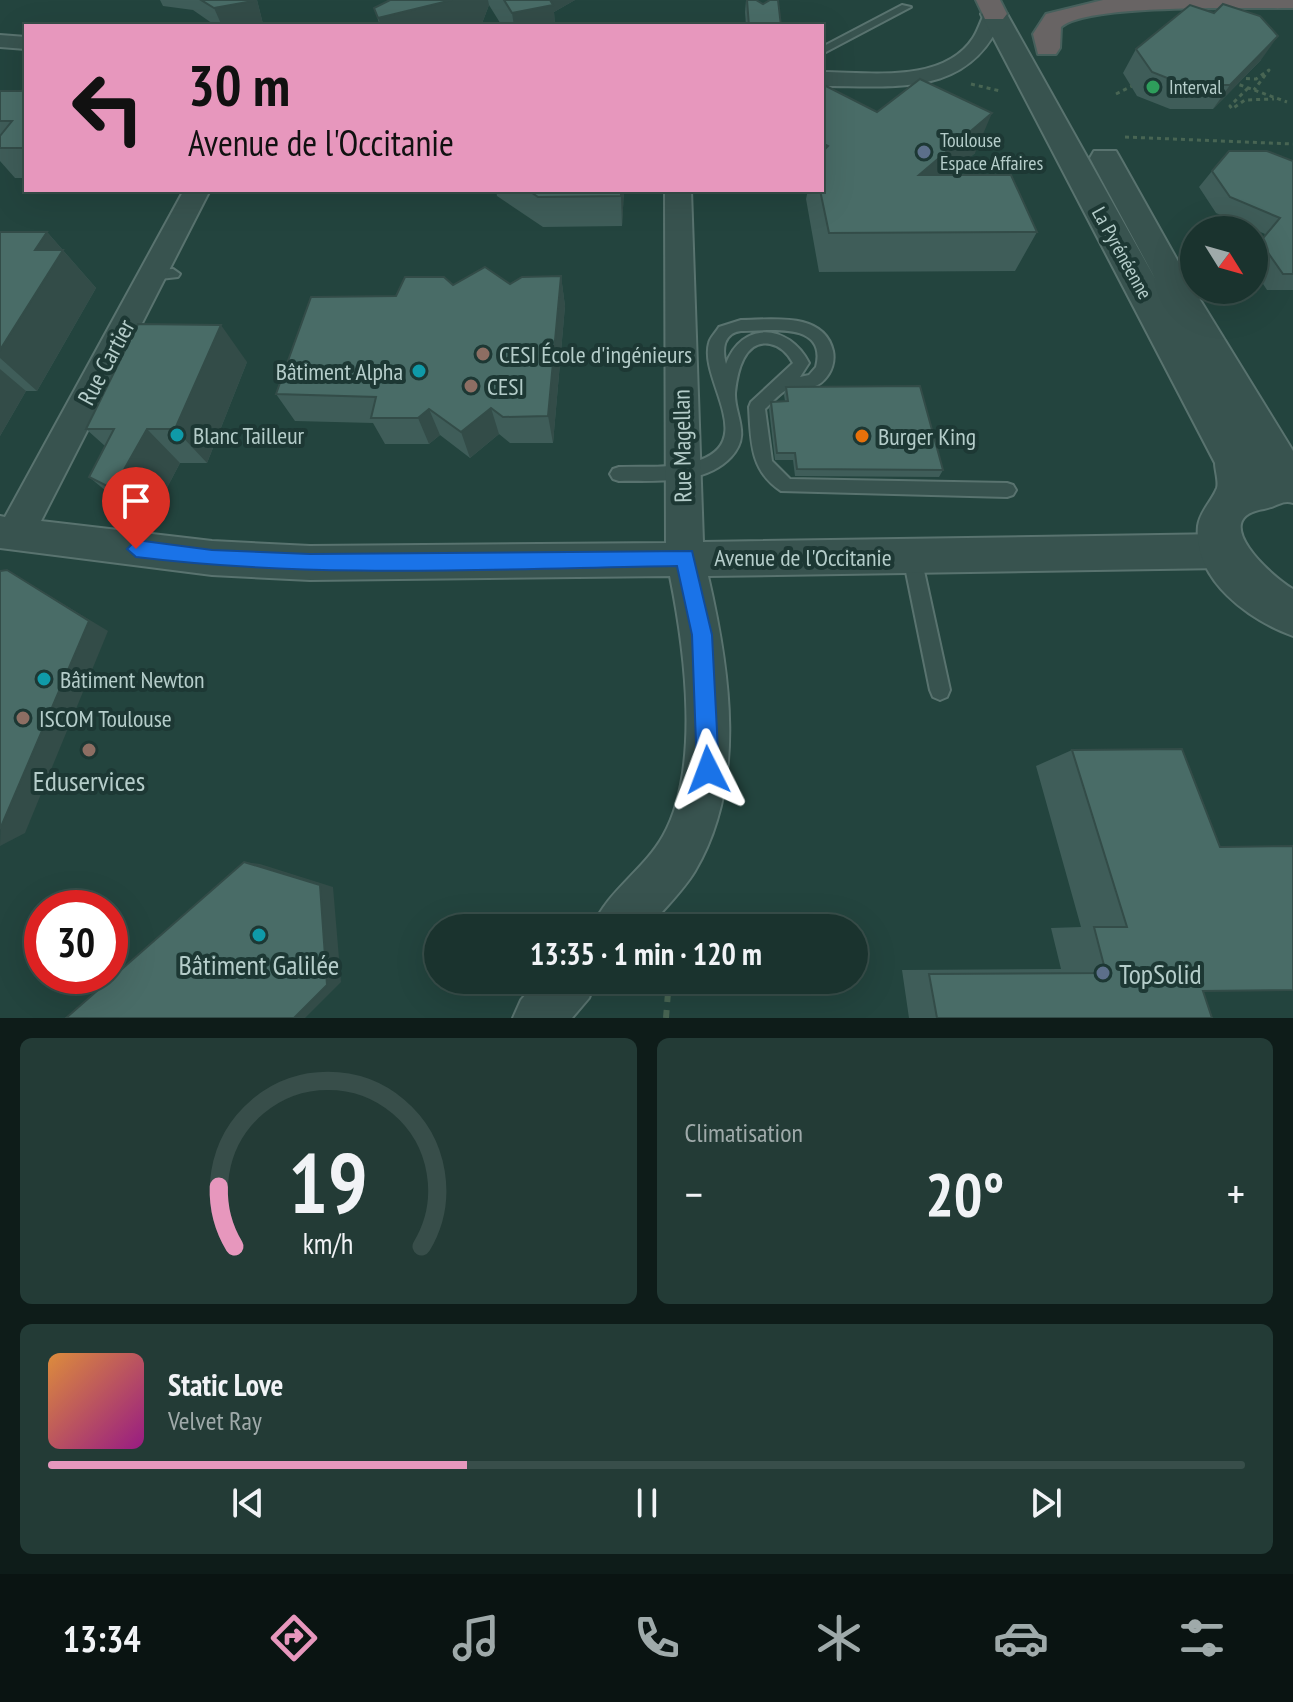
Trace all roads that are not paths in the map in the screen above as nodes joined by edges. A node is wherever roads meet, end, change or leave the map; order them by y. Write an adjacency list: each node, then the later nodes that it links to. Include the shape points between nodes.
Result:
1 (1293, 1): 6 (highway, via 1089,6 1050,23 1044,35)
2 (906, 7): 7 (lane)
3 (991, 7): 8 (street, via 990,32 978,50 952,69 932,75); 18 (street, La Pyrénéenne, via 1236,463)
4 (0, 41): 5 (street)
5 (24, 43)
6 (1047, 48): 15 (street, La Pyrénéenne, via 1268,449)
7 (824, 50)
8 (824, 79)
9 (196, 192): 19 (street, Rue Cartier, via 162,275)
10 (678, 192): 13 (street, Rue Magellan)
11 (786, 383): 12 (lane, via 801,363 796,348 765,339 742,347); 12 (lane, via 819,377 826,347 814,332 799,326 735,326 718,339 715,358); 16 (lane, via 757,407 763,465 787,486)
12 (728, 391): 13 (lane, via 734,433 722,456)
13 (682, 471): 14 (lane); 21 (street, Rue Magellan)
14 (619, 474)
15 (1293, 485)
16 (1007, 490)
17 (1293, 493): 18 (street, via 1258,490)
18 (1239, 495): 20 (street, via 1229,502 1219,523)
19 (7, 533): 21 (street, Avenue de l'Occitanie, via 212,558 310,563)
20 (1223, 551): 22 (street, Avenue de l'Occitanie); 23 (street, via 1252,589)
21 (685, 557): 22 (street, Avenue de l'Occitanie); 25 (street, Rue Magellan, via 702,635 708,770 696,819 678,856)
22 (912, 557): 24 (lane)
23 (1293, 614)
24 (940, 690)
25 (628, 914)
26 (559, 994): 27 (street)
27 (539, 1018)

